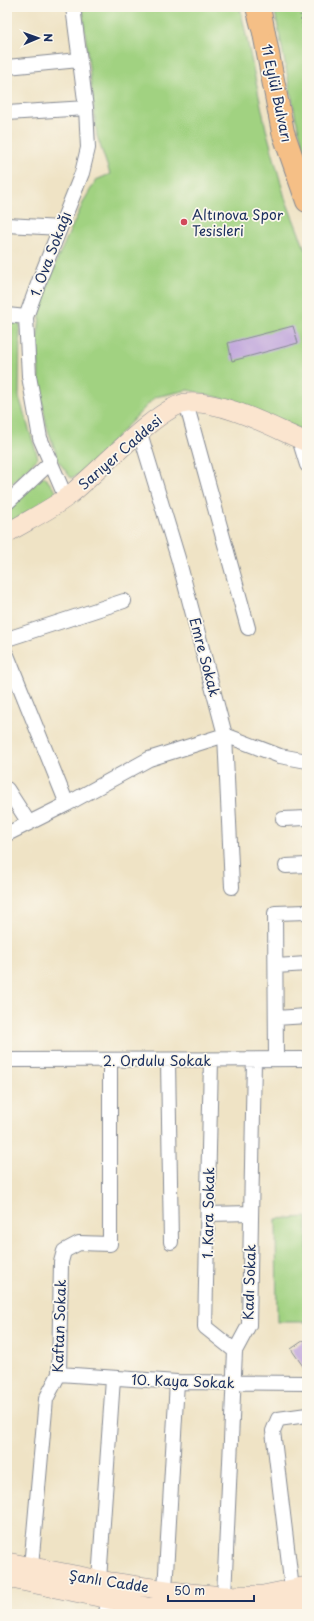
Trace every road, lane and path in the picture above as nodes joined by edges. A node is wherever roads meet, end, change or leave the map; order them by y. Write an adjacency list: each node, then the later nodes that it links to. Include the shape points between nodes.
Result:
1 (73, 7): 5 (street, 1. Ova Sokağı)
2 (299, 7): 4 (path)
3 (259, 13): 9 (main road, 11 Eylül Bulvarı, via 283,132)
4 (307, 50)
5 (79, 60): 6 (street); 7 (street, 1. Ova Sokağı)
6 (7, 67)
7 (86, 108): 8 (street); 11 (street, 1. Ova Sokağı, via 88,148 82,173)
8 (7, 113)
9 (307, 201)
10 (7, 225): 11 (street)
11 (60, 228): 13 (street, 1. Ova Sokağı)
12 (7, 315): 13 (street)
13 (26, 317): 17 (street, 1. Ova Sokağı, via 29,376 40,438)
14 (186, 403): 15 (main road, Sarıyer Caddesi, via 170,408); 16 (main road, Sarıyer Caddesi, via 227,408); 23 (street)
15 (140, 433): 19 (main road, Sarıyer Caddesi); 26 (street, Emre Sokak, via 178,558)
16 (303, 440): 18 (street)
17 (51, 462): 19 (street, 1. Ova Sokağı); 20 (street)
18 (307, 465)
19 (66, 498): 21 (main road, Sarıyer Caddesi)
20 (7, 504)
21 (7, 532)
22 (124, 601): 24 (street)
23 (248, 628)
24 (7, 639)
25 (8, 662): 29 (street)
26 (225, 735): 27 (street, via 280,756); 29 (street, via 149,759); 36 (street, Emre Sokak)
27 (307, 761)
28 (7, 789): 32 (street)
29 (67, 804): 32 (street)
30 (307, 818): 31 (street)
31 (283, 819)
32 (29, 823): 33 (street)
33 (7, 834)
34 (307, 865): 35 (street)
35 (286, 866)
36 (232, 887)
37 (307, 912): 39 (street, via 276,913)
38 (307, 964): 39 (street)
39 (276, 966): 41 (street)
40 (307, 1016): 41 (street)
41 (276, 1018): 42 (street)
42 (276, 1059): 43 (street, 2. Ordulu Sokak); 46 (street, 2. Ordulu Sokak)
43 (307, 1059)
44 (7, 1060): 47 (street, 2. Ordulu Sokak)
45 (211, 1060): 46 (street, 2. Ordulu Sokak); 48 (street, 2. Ordulu Sokak); 50 (street, 1. Kara Sokak)
46 (254, 1060): 49 (street, Kadı Sokak)
47 (110, 1061): 48 (street, 2. Ordulu Sokak); 53 (street, Kaftan Sokak, via 110,1244 79,1243 64,1251 61,1262)
48 (168, 1061): 51 (street)
49 (251, 1213): 50 (street); 52 (street, Kadı Sokak, via 249,1326)
50 (208, 1214): 52 (street, 1. Kara Sokak, via 205,1327)
51 (171, 1242)
52 (235, 1351): 56 (street, Kadı Sokak)
53 (59, 1374): 54 (street, 10. Kaya Sokak); 60 (street, Kaftan Sokak, via 46,1399)
54 (113, 1379): 55 (street, 10. Kaya Sokak); 62 (street)
55 (176, 1382): 56 (street, 10. Kaya Sokak); 64 (street)
56 (233, 1383): 57 (street, 10. Kaya Sokak); 65 (street, Kadı Sokak)
57 (307, 1383)
58 (307, 1415): 63 (street, via 278,1419 272,1431)
59 (7, 1562): 60 (main road, Şanlı Cadde)
60 (31, 1567): 62 (main road, Şanlı Cadde)
61 (7, 1578): 67 (main road)
62 (99, 1580): 64 (main road, Şanlı Cadde)
63 (299, 1587): 65 (main road, Şanlı Cadde, via 262,1595)
64 (165, 1590): 65 (main road, Şanlı Cadde)
65 (224, 1596)
66 (307, 1602): 68 (main road)
67 (107, 1607): 69 (main road, via 147,1607)
68 (272, 1611): 69 (main road)
69 (179, 1612)

